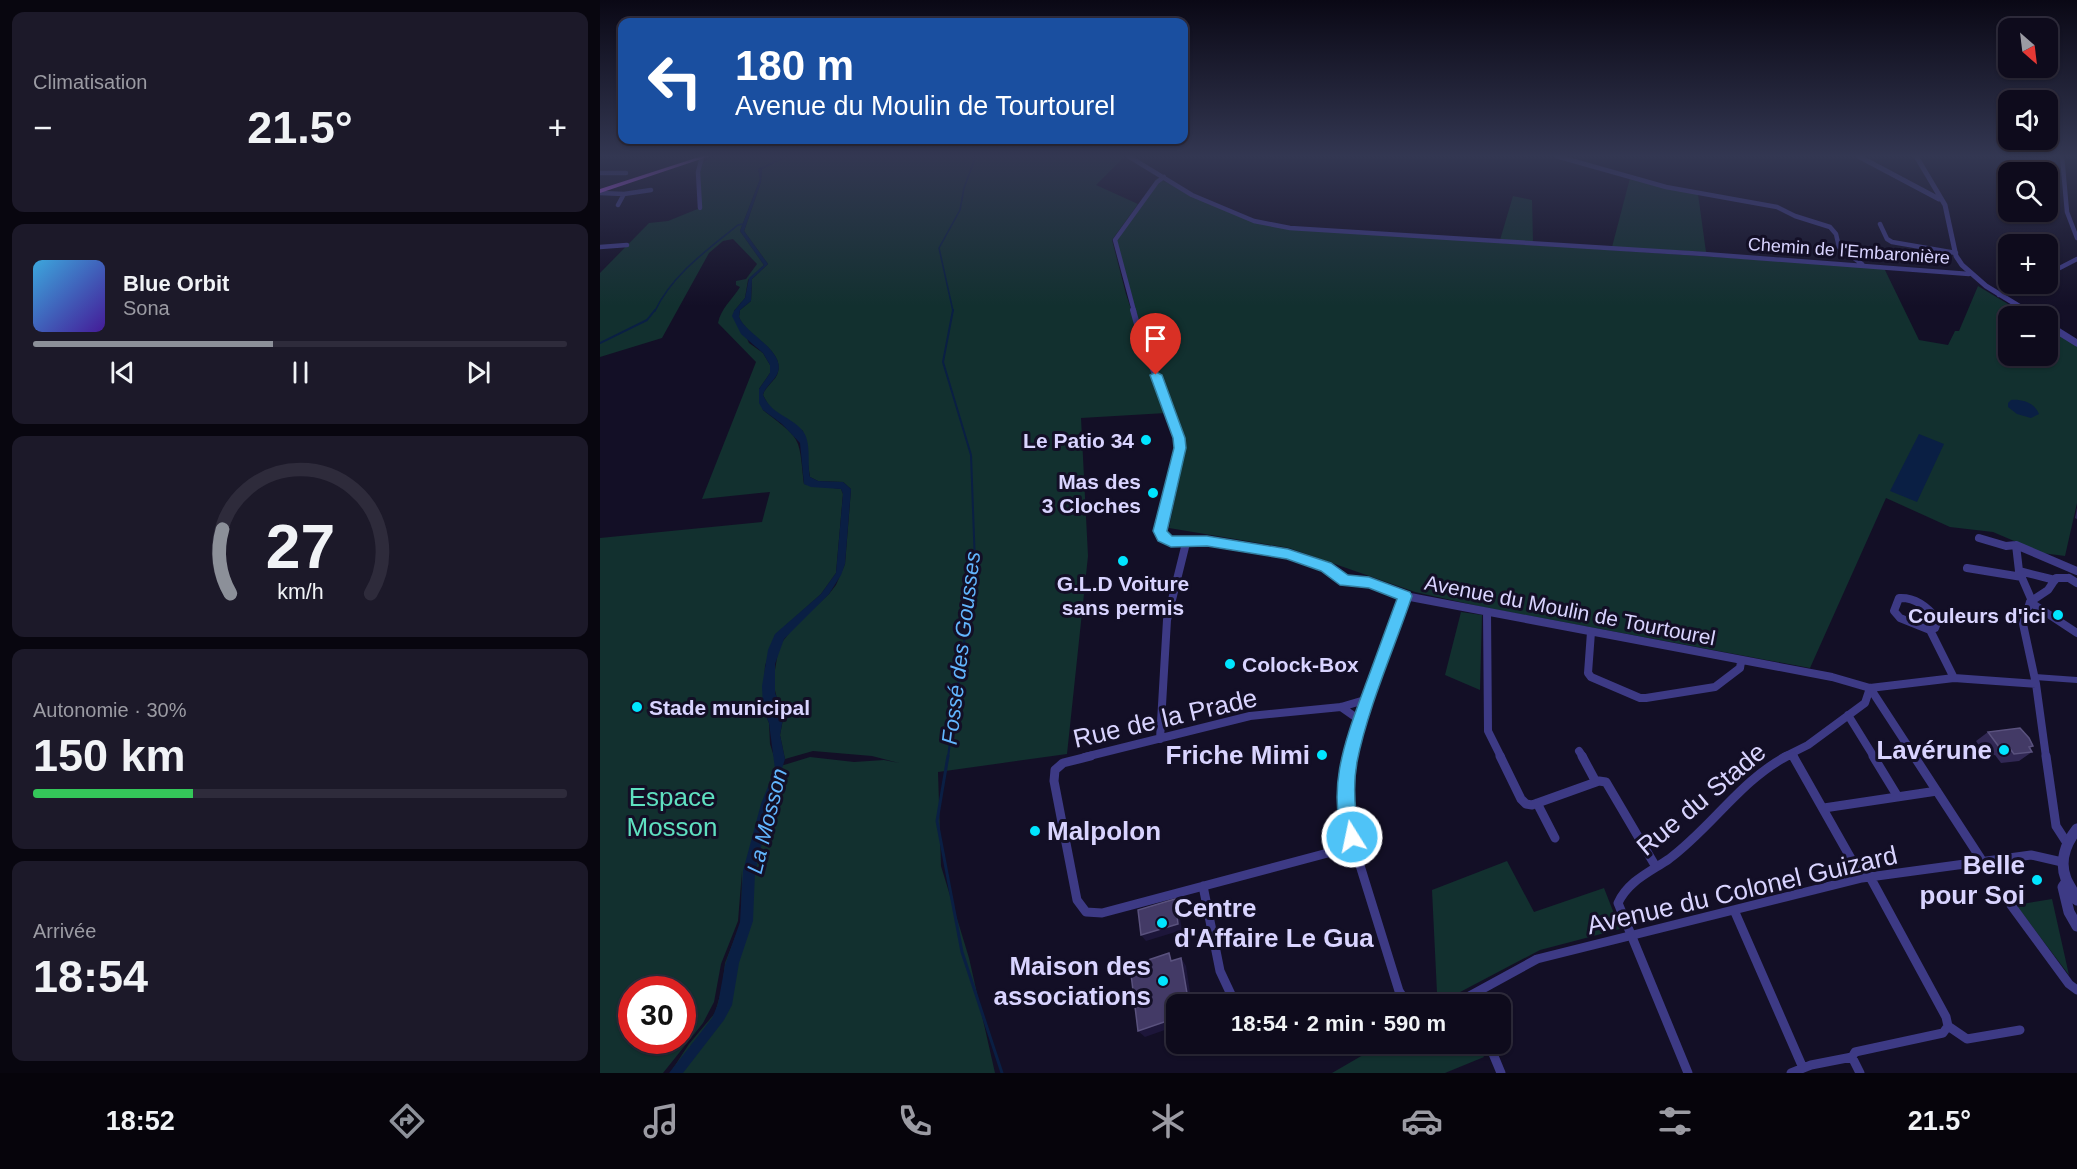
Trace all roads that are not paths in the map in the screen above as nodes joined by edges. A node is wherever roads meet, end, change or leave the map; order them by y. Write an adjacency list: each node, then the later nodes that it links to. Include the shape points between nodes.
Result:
1 (1140, 206): 21 (street, Avenue du Moulin de Tourtourel, via 1115,240 1140,335 1179,438 1160,531 1171,542)
2 (1218, 206): 12 (street, Chemin de l'Embaronière, via 1254,221 1290,228)
3 (1773, 206): 12 (street, via 1830,227 1839,247)
4 (1944, 206): 10 (street)
5 (2069, 206): 7 (street)
6 (1880, 224): 10 (street, via 1890,242)
7 (2077, 238)
8 (627, 245): 9 (street)
9 (600, 247)
10 (1956, 253): 14 (street)
11 (2077, 259): 13 (street)
12 (1864, 265): 14 (street, Chemin de l'Embaronière)
13 (2058, 269)
14 (1971, 275): 16 (street)
15 (2003, 294): 16 (street)
16 (1999, 295): 17 (street)
17 (2017, 306)
18 (2058, 331): 19 (street)
19 (2077, 343)
20 (1979, 538): 22 (street)
21 (1186, 543): 29 (street, Avenue du Moulin de Tourtourel, via 1207,541 1288,554 1326,567 1345,581 1369,582); 44 (street, via 1167,620)
22 (2016, 545): 24 (street); 25 (street)
23 (1967, 568): 25 (street)
24 (2077, 572): 26 (street)
25 (2021, 574): 27 (street); 30 (street)
26 (2069, 578): 27 (street); 28 (street)
27 (2055, 580): 30 (street)
28 (2077, 583)
29 (1405, 596): 31 (street, Avenue du Moulin de Tourtourel); 40 (street)
30 (2031, 601): 34 (street); 38 (street, via 2023,624)
31 (1487, 612): 33 (street, Avenue du Moulin de Tourtourel); 50 (street, via 1488,731 1521,799 1526,804)
32 (1930, 630): 32 (street, via 1938,620 1928,607 1899,598 1894,611 1900,618); 36 (street)
33 (1591, 632): 35 (street, Avenue du Moulin de Tourtourel); 35 (street, via 1588,673 1640,698 1715,687 1740,668)
34 (2077, 633)
35 (1741, 662): 39 (street, Avenue du Moulin de Tourtourel, via 1832,677)
36 (1954, 678): 38 (street, Avenue du Moulin de Tourtourel); 39 (street, Avenue du Moulin de Tourtourel)
37 (2077, 680): 38 (street)
38 (2035, 681): 54 (street, via 2056,826)
39 (1870, 688): 42 (street, Rue du Stade, via 1865,703); 48 (street)
40 (1368, 699): 41 (street, Rue de la Prade); 43 (street)
41 (1341, 706): 43 (street); 44 (street, Rue de la Prade, via 1250,716)
42 (1848, 716): 46 (street, Rue du Stade); 49 (street)
43 (1361, 721): 55 (street, via 1346,785)
44 (1160, 739): 61 (street, Rue de la Prade, via 1063,763 1055,770 1077,900 1086,912 1102,913)
45 (1579, 751): 47 (street)
46 (1791, 754): 51 (street); 58 (street, Rue du Stade, via 1751,781 1718,816)
47 (1596, 782): 50 (street); 58 (street, via 1606,782 1611,788)
48 (1937, 791): 49 (street); 56 (street)
49 (1898, 797): 51 (street)
50 (1538, 803): 53 (street)
51 (1824, 808): 59 (street)
52 (2077, 829): 54 (street)
53 (1555, 838)
54 (2067, 843): 57 (street)
55 (1354, 846): 61 (street); 69 (street)
56 (1983, 862): 57 (street, Avenue du Colonel Guizard, via 2031,855); 59 (street, Avenue du Colonel Guizard)
57 (2062, 862): 60 (street)
58 (1656, 867): 66 (street, Rue du Stade, via 1619,897 1620,910)
59 (1866, 877): 64 (street, Avenue du Colonel Guizard); 71 (street)
60 (2067, 881): 62 (street); 65 (street, via 2064,893 2070,916)
61 (1203, 885): 68 (street, via 1220,970)
62 (2077, 900)
63 (2011, 905): 67 (street)
64 (1734, 910): 66 (street, Avenue du Colonel Guizard); 75 (street)
65 (2077, 925)
66 (1632, 936): 70 (street, Avenue du Colonel Guizard, via 1537,959); 77 (street)
67 (2077, 990)
68 (1231, 994)
69 (1402, 994)
70 (1483, 994)
71 (1948, 1026): 72 (street, via 1967,1039); 74 (street, via 1943,1033 1861,1049)
72 (2020, 1030)
73 (1493, 1054): 76 (street)
74 (1852, 1057): 75 (street); 79 (street)
75 (1803, 1068): 78 (street)
76 (1501, 1073)
77 (1688, 1073)
78 (1791, 1073)
79 (1860, 1073)

